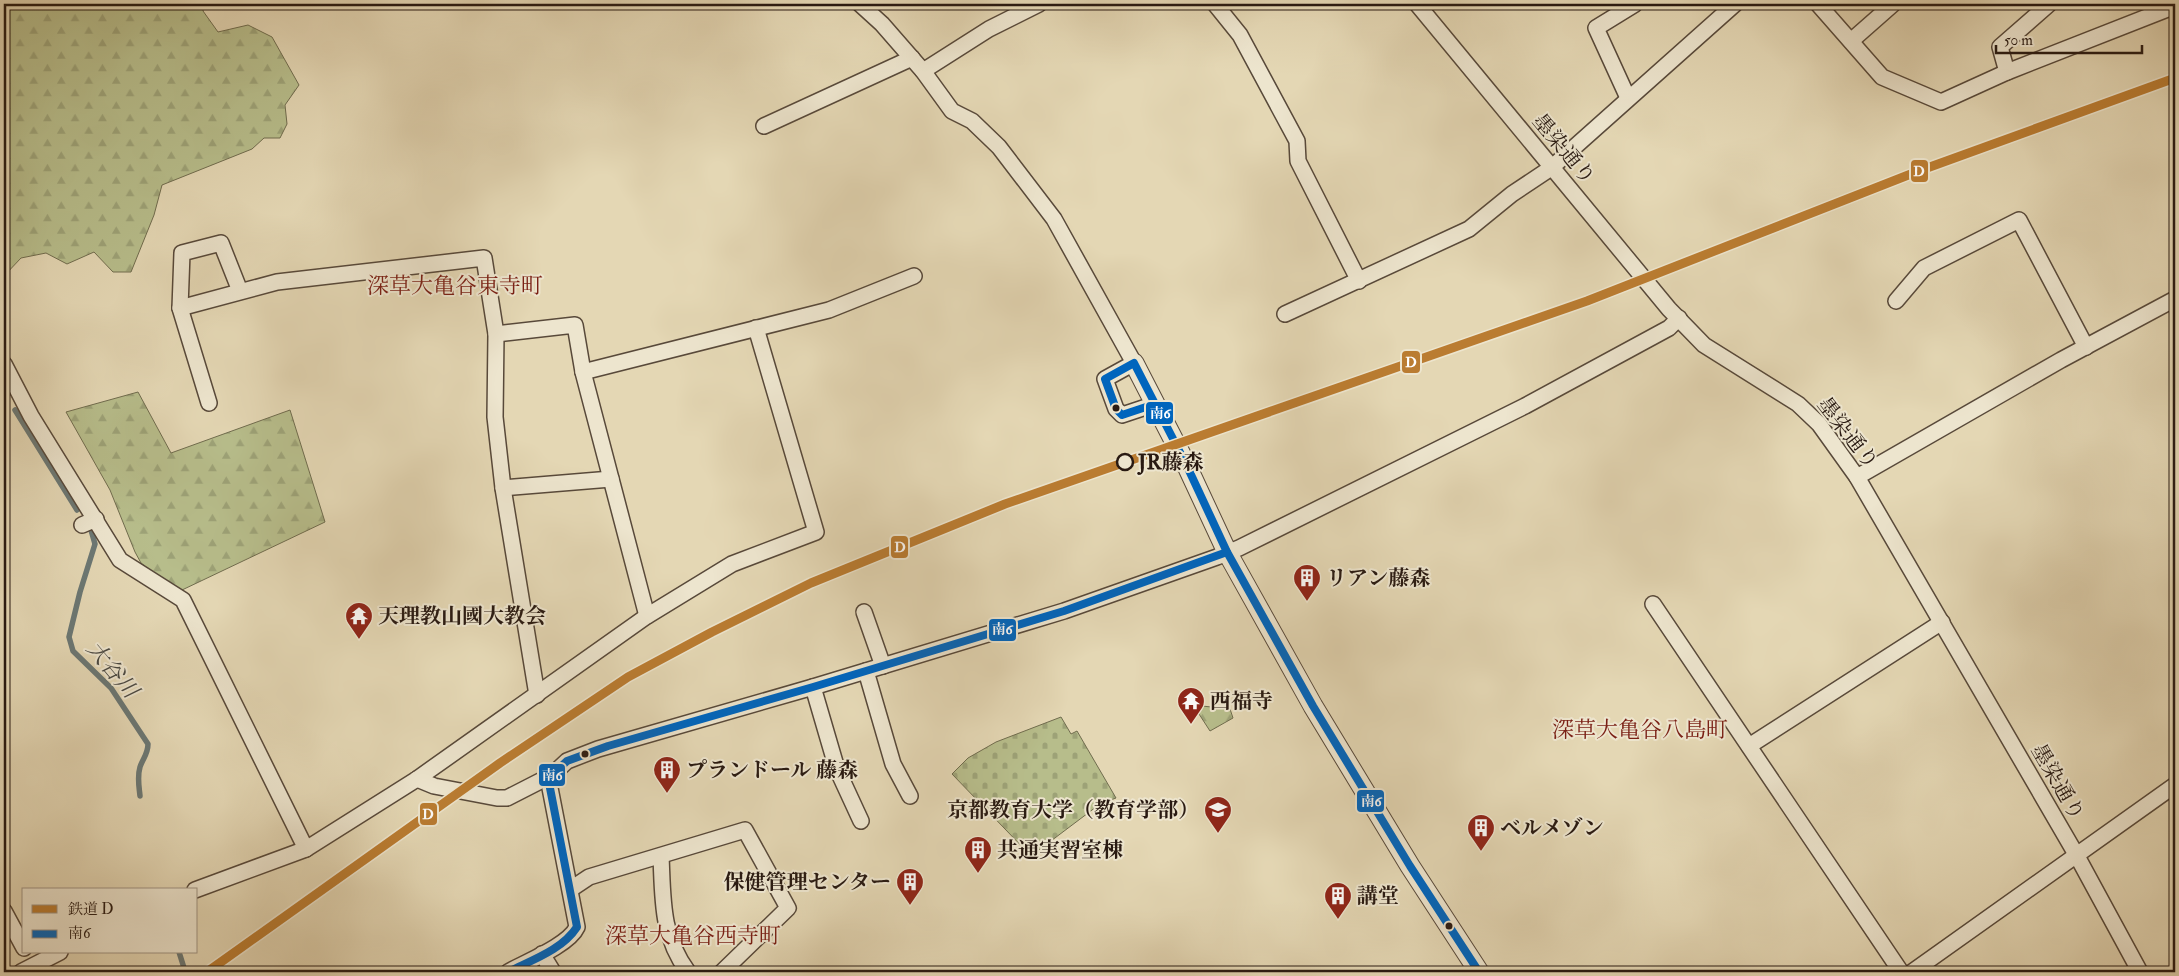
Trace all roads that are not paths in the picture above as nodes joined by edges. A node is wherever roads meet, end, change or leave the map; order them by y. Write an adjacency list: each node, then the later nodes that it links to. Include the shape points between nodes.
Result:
1 (860, 4): 13 (street)
2 (1039, 4): 11 (street)
3 (1215, 4): 20 (street, via 1240,36 1297,141 1298,161)
4 (1418, 4): 18 (street, 墨染通り)
5 (1635, 4): 16 (street, via 1596,28)
6 (1735, 4): 16 (street)
7 (1818, 4): 12 (street)
8 (1893, 4): 12 (street)
9 (2048, 4): 15 (street, via 2000,47)
10 (2175, 6): 15 (street)
11 (1023, 8): 14 (street)
12 (1851, 41): 15 (street, via 1882,77 1941,102)
13 (912, 58): 14 (street); 17 (street)
14 (923, 71): 30 (street, via 952,111 972,121 999,147 1054,220)
15 (2007, 72)
16 (1628, 98): 18 (street)
17 (764, 126)
18 (1551, 168): 20 (street, via 1469,229); 26 (street, 墨染通り)
19 (914, 276): 27 (street, via 829,310)
20 (1359, 281): 25 (street)
21 (240, 291): 24 (street); 24 (street, via 221,243 182,253); 28 (street, via 277,282 484,258)
22 (2175, 299): 29 (street)
23 (1896, 301): 29 (street, via 1924,268 2019,220)
24 (180, 308): 34 (street)
25 (1286, 314)
26 (1679, 318): 36 (street, 墨染通り, via 1704,345 1798,404 1818,424); 39 (street, via 1669,328 1525,406)
27 (756, 328): 32 (street); 42 (street, via 816,532 732,564)
28 (496, 334): 32 (street, via 575,325); 38 (street, via 496,417)
29 (2086, 346): 36 (street)
30 (1134, 363): 35 (street); 35 (street, via 1105,379 1116,409 1122,415)
31 (4, 364): 33 (street)
32 (583, 372): 37 (street)
33 (11, 392): 54 (street, via 31,416 89,522 120,560 183,600)
34 (208, 403)
35 (1155, 404): 39 (street)
36 (1857, 477): 43 (street, 墨染通り)
37 (611, 479): 38 (street); 42 (street)
38 (503, 488): 47 (street)
39 (1227, 552): 44 (street, via 1064,611); 69 (street, via 1313,706)
40 (1654, 604): 48 (street)
41 (864, 612): 44 (street)
42 (647, 616): 47 (street)
43 (1942, 622): 48 (street); 56 (street, 墨染通り)
44 (883, 666): 45 (street)
45 (866, 672): 46 (street); 52 (street, via 894,764)
46 (813, 687): 49 (street, via 598,749 566,761); 53 (street, via 837,768)
47 (537, 695): 50 (street)
48 (1749, 746): 70 (street)
49 (552, 775): 50 (street, via 507,798 434,786); 59 (street, via 550,788)
50 (417, 779): 54 (street)
51 (2175, 784): 56 (street)
52 (910, 796)
53 (861, 821)
54 (306, 849): 58 (street)
55 (661, 856): 59 (street, via 589,877); 67 (street, via 665,923 678,959); 68 (street, via 745,830 788,908)
56 (2077, 856): 57 (street); 71 (street); 72 (street, 墨染通り)
57 (2055, 860)
58 (198, 889)
59 (571, 889): 63 (street, via 578,927 570,937)
60 (4, 911): 61 (street)
61 (22, 944)
62 (54, 954): 64 (street)
63 (542, 954): 65 (street); 66 (street)
64 (27, 963)
65 (508, 972)
66 (553, 972)
67 (688, 972)
68 (722, 972)
69 (1479, 972)
70 (1901, 972)
71 (1912, 972)
72 (2140, 972)

